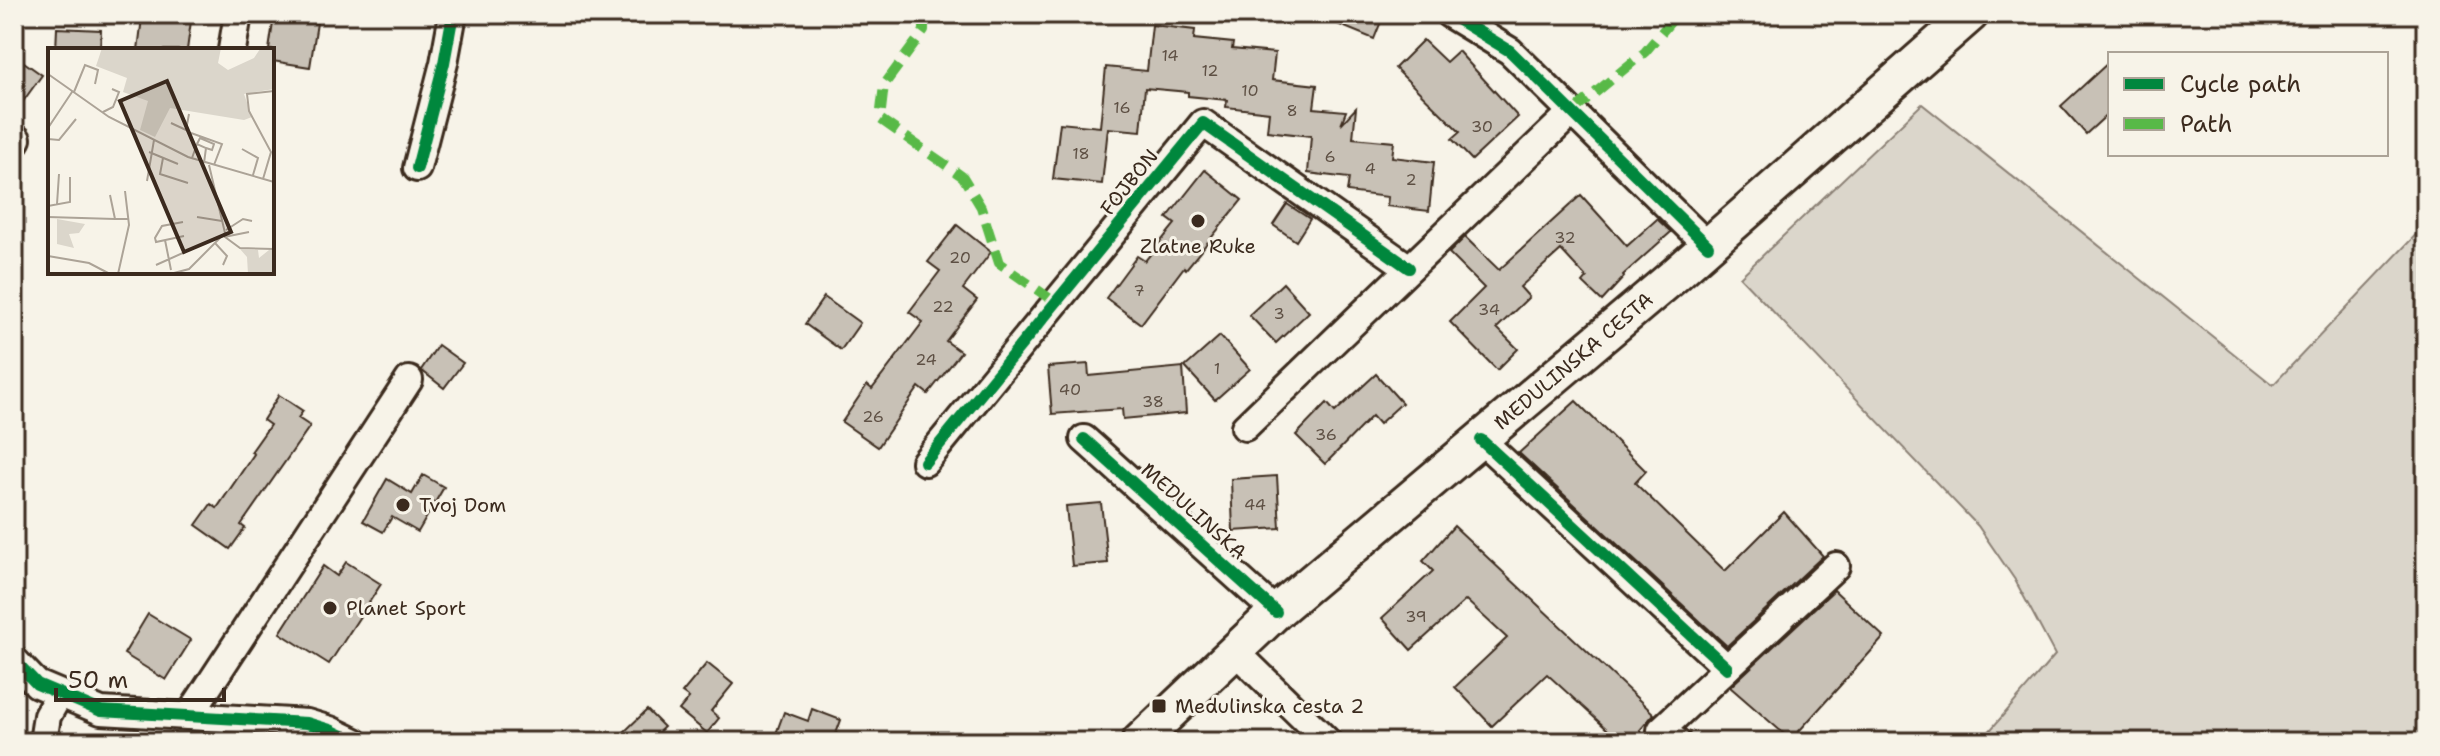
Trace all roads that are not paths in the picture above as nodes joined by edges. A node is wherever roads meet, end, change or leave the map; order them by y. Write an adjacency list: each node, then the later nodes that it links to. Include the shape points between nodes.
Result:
1 (238, 14): 5 (street)
2 (453, 14): 7 (street)
3 (1449, 14): 6 (street, via 1510,51)
4 (1971, 14): 8 (main road, MEDULINSKA CESTA)
5 (232, 48)
6 (1572, 112): 8 (street); 9 (street)
7 (417, 168)
8 (1708, 246): 13 (main road, MEDULINSKA CESTA)
9 (1409, 268): 11 (street); 14 (street, FOJBON, via 1203,123)
10 (409, 380): 21 (street)
11 (1245, 427)
12 (1084, 439): 16 (street, MEDULINSKA)
13 (1481, 440): 16 (main road, MEDULINSKA CESTA); 19 (street)
14 (925, 462)
15 (1836, 566): 19 (street)
16 (1276, 612): 17 (main road, MEDULINSKA CESTA)
17 (1235, 651): 25 (main road, MEDULINSKA CESTA); 26 (street)
18 (14, 660): 20 (street, via 37,684)
19 (1727, 668): 22 (street)
20 (59, 695): 21 (street, via 101,711); 23 (street, via 47,716)
21 (189, 716): 24 (street, via 307,723)
22 (1669, 736)
23 (43, 742)
24 (355, 742)
25 (1139, 742)
26 (1328, 742)

